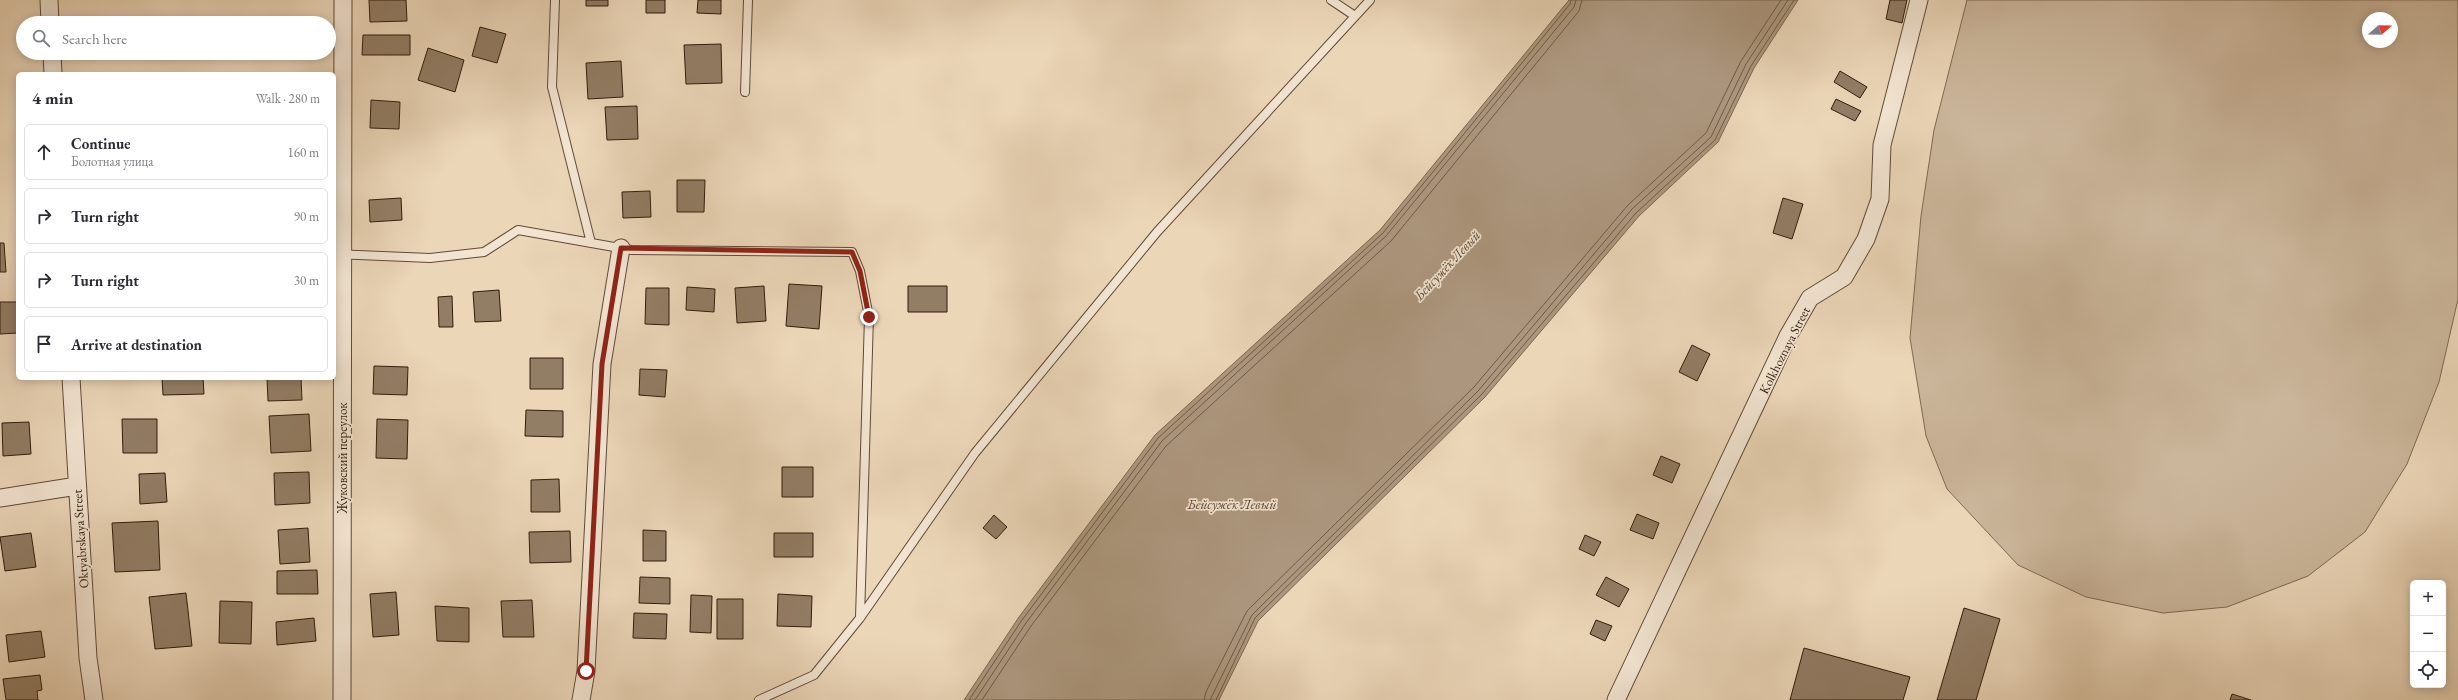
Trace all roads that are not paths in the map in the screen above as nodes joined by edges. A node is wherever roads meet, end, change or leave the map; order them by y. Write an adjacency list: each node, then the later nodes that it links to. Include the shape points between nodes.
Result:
1 (49, 0): 8 (street)
2 (343, 0): 15 (street, Жуковский переулок)
3 (554, 0): 13 (lane, via 552,87)
4 (748, 0): 12 (lane)
5 (1331, 0): 9 (lane)
6 (1370, 0): 9 (lane)
7 (1919, 0): 24 (street, Kolkhoznaya Street, via 1882,145 1880,199 1866,239 1844,277 1810,298 1788,336)
8 (50, 16)
9 (1355, 16): 19 (lane, via 1157,232 976,453)
10 (52, 60): 11 (street)
11 (53, 72)
12 (745, 92)
13 (592, 243): 14 (lane); 15 (lane, via 518,230 484,252 430,258)
14 (621, 248): 19 (lane, via 852,252 860,271 869,317); 22 (street, via 602,364 586,671)
15 (338, 254): 21 (street, Жуковский переулок)
16 (71, 380): 17 (street, Oktyabrskaya Street)
17 (77, 486): 18 (street); 20 (street, Oktyabrskaya Street, via 88,658)
18 (0, 498)
19 (860, 618): 23 (lane, via 814,675)
20 (94, 700)
21 (342, 700)
22 (581, 700)
23 (759, 700)
24 (1616, 700)

